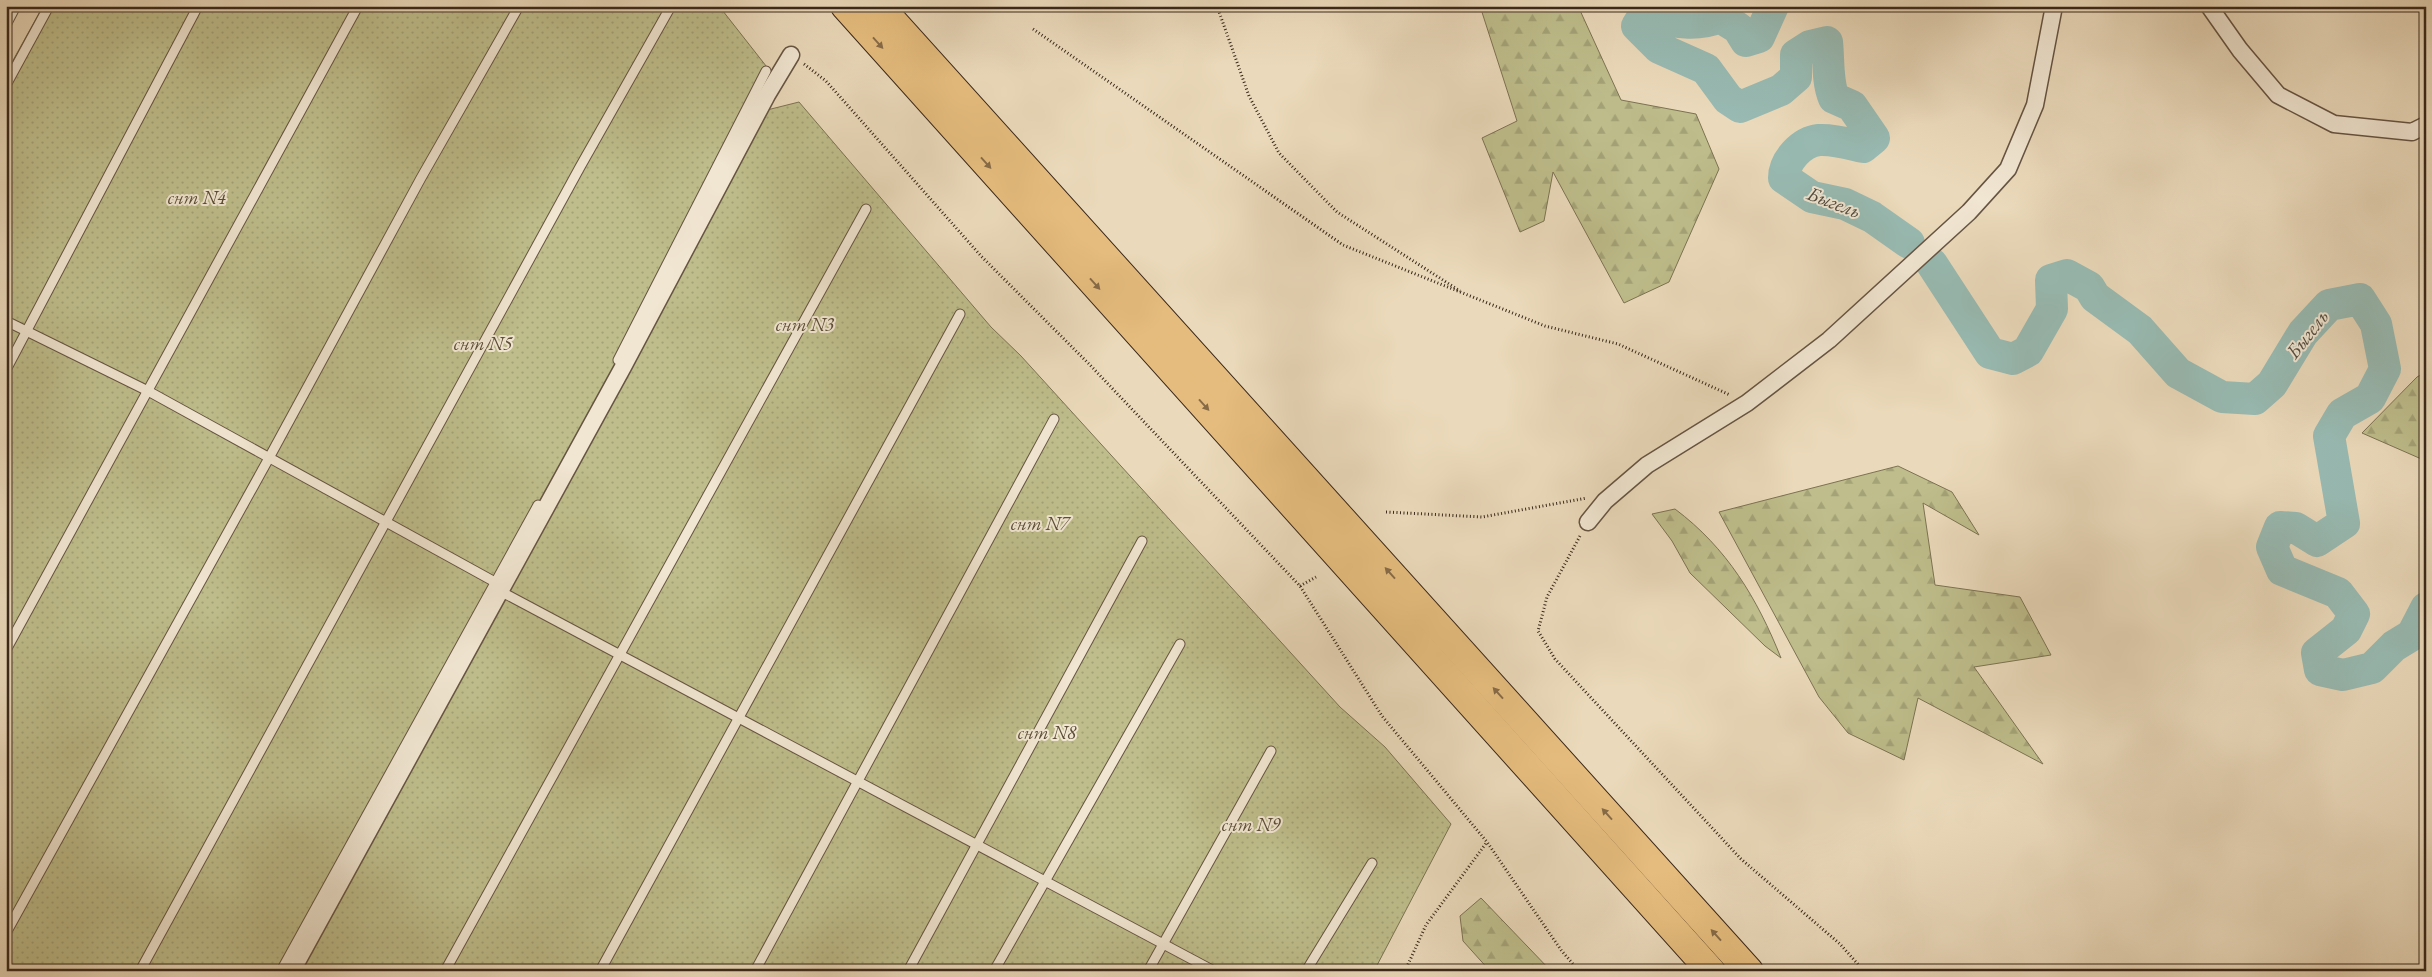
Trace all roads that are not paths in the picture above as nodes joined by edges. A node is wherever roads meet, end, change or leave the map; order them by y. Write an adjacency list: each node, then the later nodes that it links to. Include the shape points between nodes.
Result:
1 (16, 6): 11 (lane)
2 (49, 6): 14 (lane)
3 (198, 6): 19 (lane)
4 (358, 6): 21 (lane)
5 (519, 6): 23 (lane, via 421,178)
6 (671, 6): 24 (lane)
7 (845, 6): 50 (highway, one-way to 50)
8 (879, 6): 51 (highway, one-way to 8)
9 (2054, 6): 25 (street, via 2035,105 2008,169 1969,212 1828,340 1747,403 1648,465 1605,501)
10 (2209, 6): 15 (street, via 2278,95 2334,124 2412,132)
11 (6, 25)
12 (792, 55): 27 (street, via 767,95 624,367)
13 (766, 71): 27 (lane)
14 (6, 85)
15 (2426, 125)
16 (866, 209): 30 (lane)
17 (960, 314): 31 (lane)
18 (6, 321): 19 (lane)
19 (27, 333): 20 (lane); 21 (lane)
20 (6, 370)
21 (148, 391): 23 (lane); 29 (lane)
22 (1054, 419): 33 (lane)
23 (269, 458): 24 (lane); 37 (lane)
24 (386, 522): 27 (lane); 39 (lane)
25 (1588, 522)
26 (1142, 541): 34 (lane)
27 (498, 586): 30 (lane); 40 (lane); 41 (street)
28 (1180, 644): 36 (lane)
29 (6, 650)
30 (620, 653): 31 (lane); 42 (lane)
31 (739, 717): 33 (lane); 43 (lane)
32 (1271, 751): 38 (lane)
33 (858, 780): 34 (lane); 44 (lane)
34 (977, 844): 36 (lane); 45 (lane)
35 (1372, 863): 49 (lane)
36 (1044, 880): 38 (lane); 46 (lane)
37 (6, 933)
38 (1164, 943): 47 (lane); 48 (lane)
39 (140, 971)
40 (281, 971)
41 (292, 971)
42 (445, 971)
43 (600, 971)
44 (755, 971)
45 (908, 971)
46 (994, 971)
47 (1148, 971)
48 (1214, 971)
49 (1306, 971)
50 (1711, 971)
51 (1749, 971)

